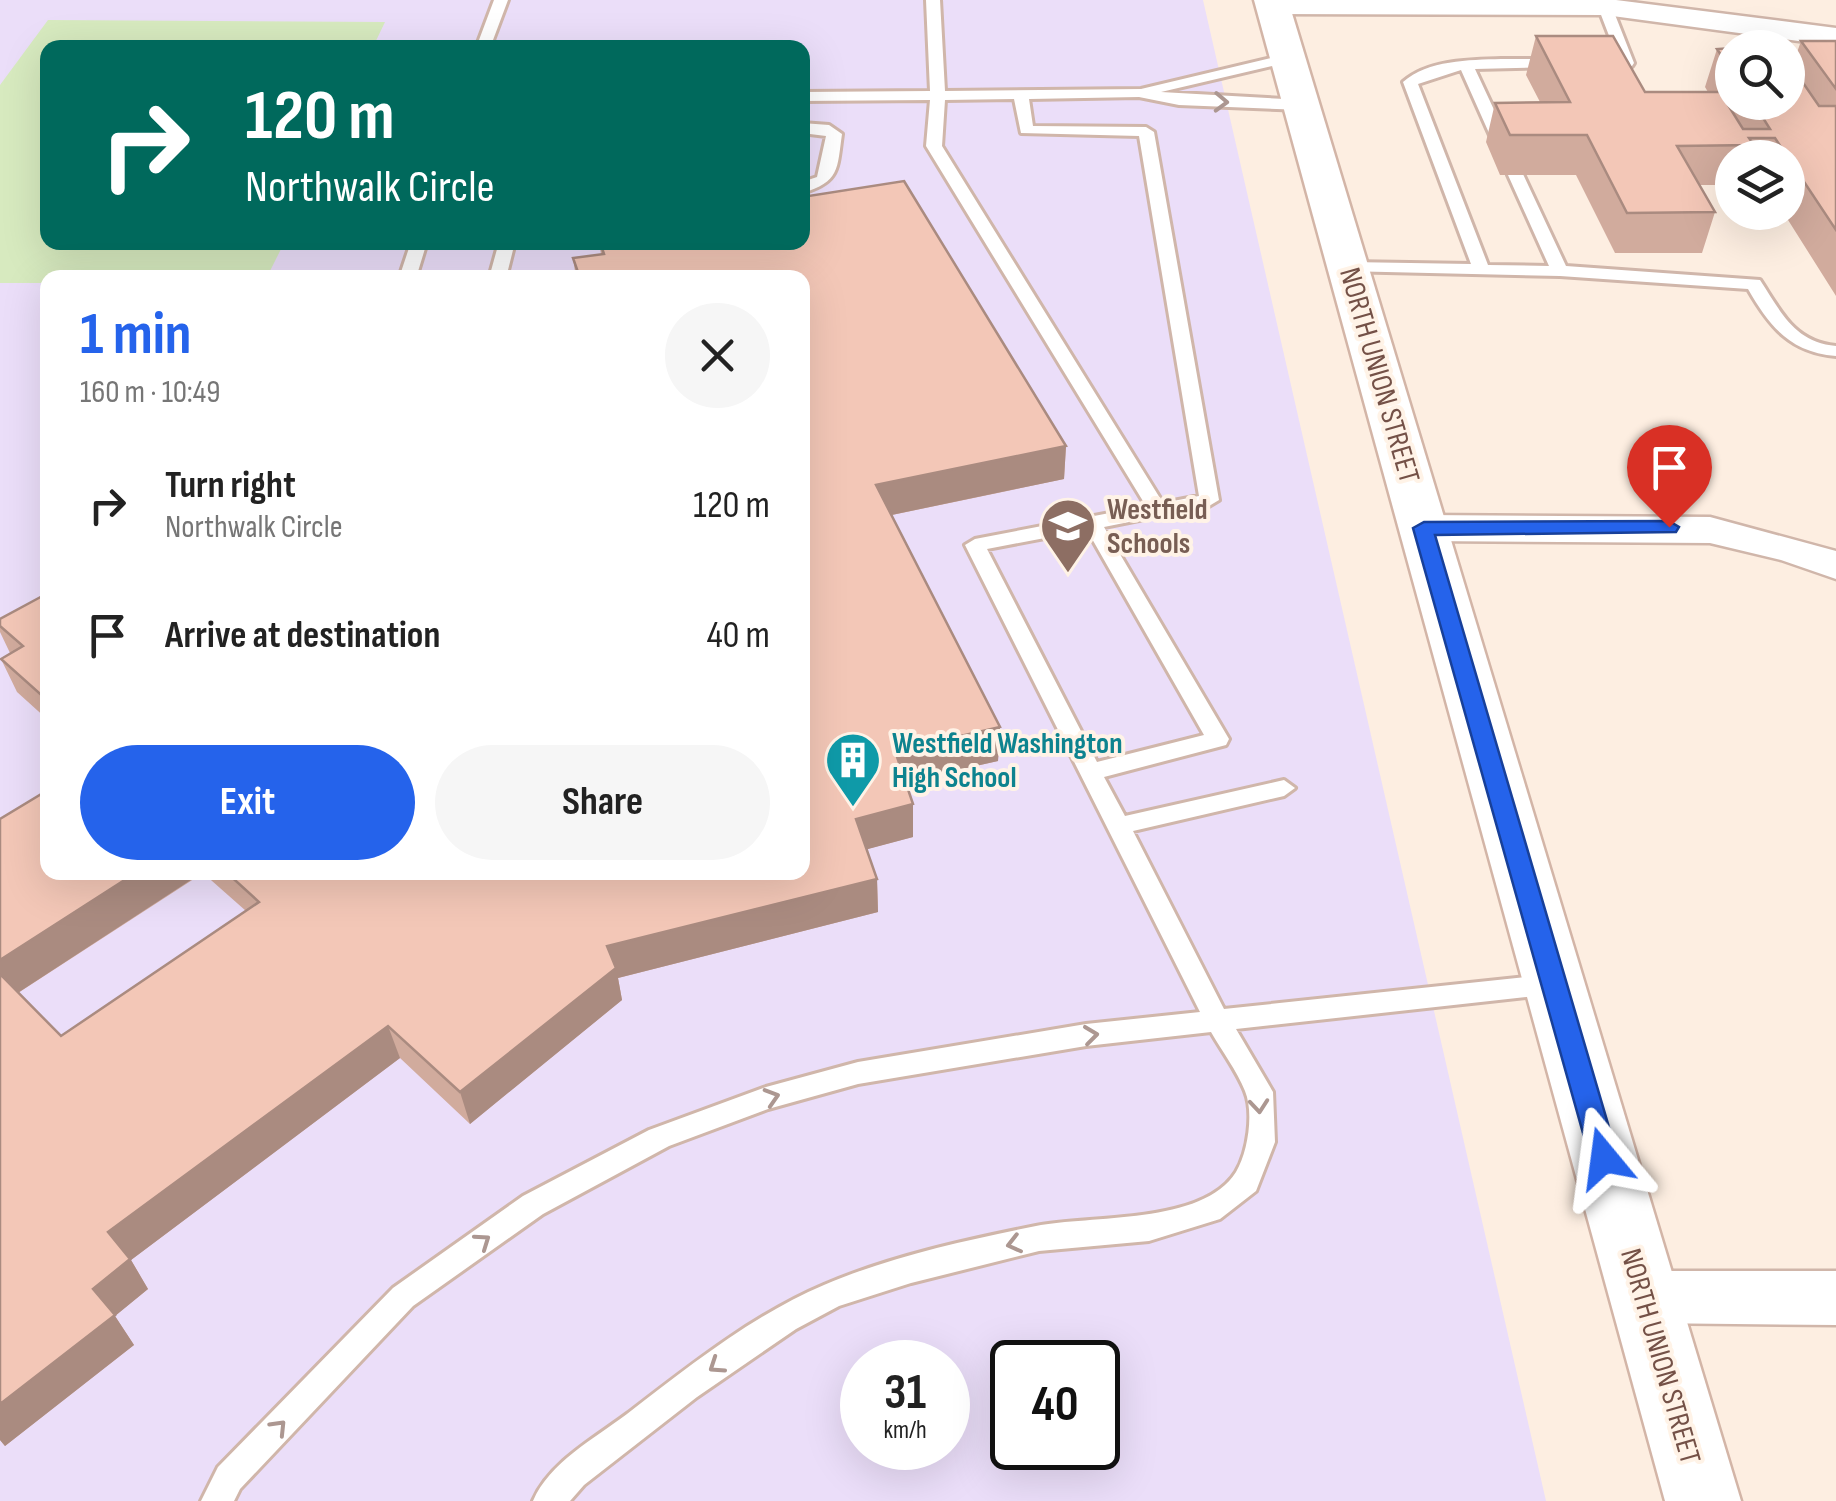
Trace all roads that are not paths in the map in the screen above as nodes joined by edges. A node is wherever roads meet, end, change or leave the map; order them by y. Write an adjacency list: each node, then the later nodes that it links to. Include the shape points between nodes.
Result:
1 (501, 0): 6 (lane)
2 (933, 0): 14 (lane)
3 (1272, 4): 4 (street); 10 (street, NORTH UNION STREET)
4 (1605, 7): 5 (street); 8 (lane, via 1626,63)
5 (1836, 37)
6 (486, 40)
7 (1571, 63): 9 (lane)
8 (1590, 63)
9 (1467, 67): 16 (lane); 20 (lane, via 1435,70 1410,82)
10 (1295, 82): 11 (lane); 11 (lane, one-way to 10, via 1179,100); 19 (street, NORTH UNION STREET)
11 (1139, 93): 12 (lane)
12 (1021, 96): 14 (lane); 23 (lane, via 1026,130 1146,132 1209,500)
13 (810, 97): 14 (lane)
14 (938, 98): 23 (lane, via 934,146)
15 (810, 128): 18 (lane, via 834,134 829,168)
16 (1502, 142)
17 (1516, 175): 21 (lane)
18 (810, 185)
19 (1349, 267): 20 (lane); 25 (street, NORTH UNION STREET)
20 (1482, 270): 21 (lane)
21 (1560, 271): 22 (lane, via 1754,284 1787,337)
22 (1836, 351)
23 (1158, 510): 24 (lane)
24 (1093, 524): 27 (lane, via 975,545); 27 (lane, via 1218,739)
25 (1424, 528): 26 (street, via 1710,530); 30 (street, NORTH UNION STREET)
26 (1836, 566)
27 (1091, 772): 29 (lane)
28 (1284, 788): 29 (lane)
29 (1118, 826): 31 (lane)
30 (1554, 984): 31 (lane); 32 (street, NORTH UNION STREET)
31 (1217, 1020): 34 (lane, one-way to 31, via 229,1478 403,1297 533,1205 659,1138 858,1073); 35 (lane, one-way to 35, via 1260,1092 1261,1142 1246,1182 1210,1210 1149,1228 1039,1238 832,1296 786,1318 686,1386 573,1474)
32 (1644, 1297): 33 (street); 36 (street, NORTH UNION STREET)
33 (1836, 1298)
34 (217, 1501)
35 (549, 1501)
36 (1703, 1501)

